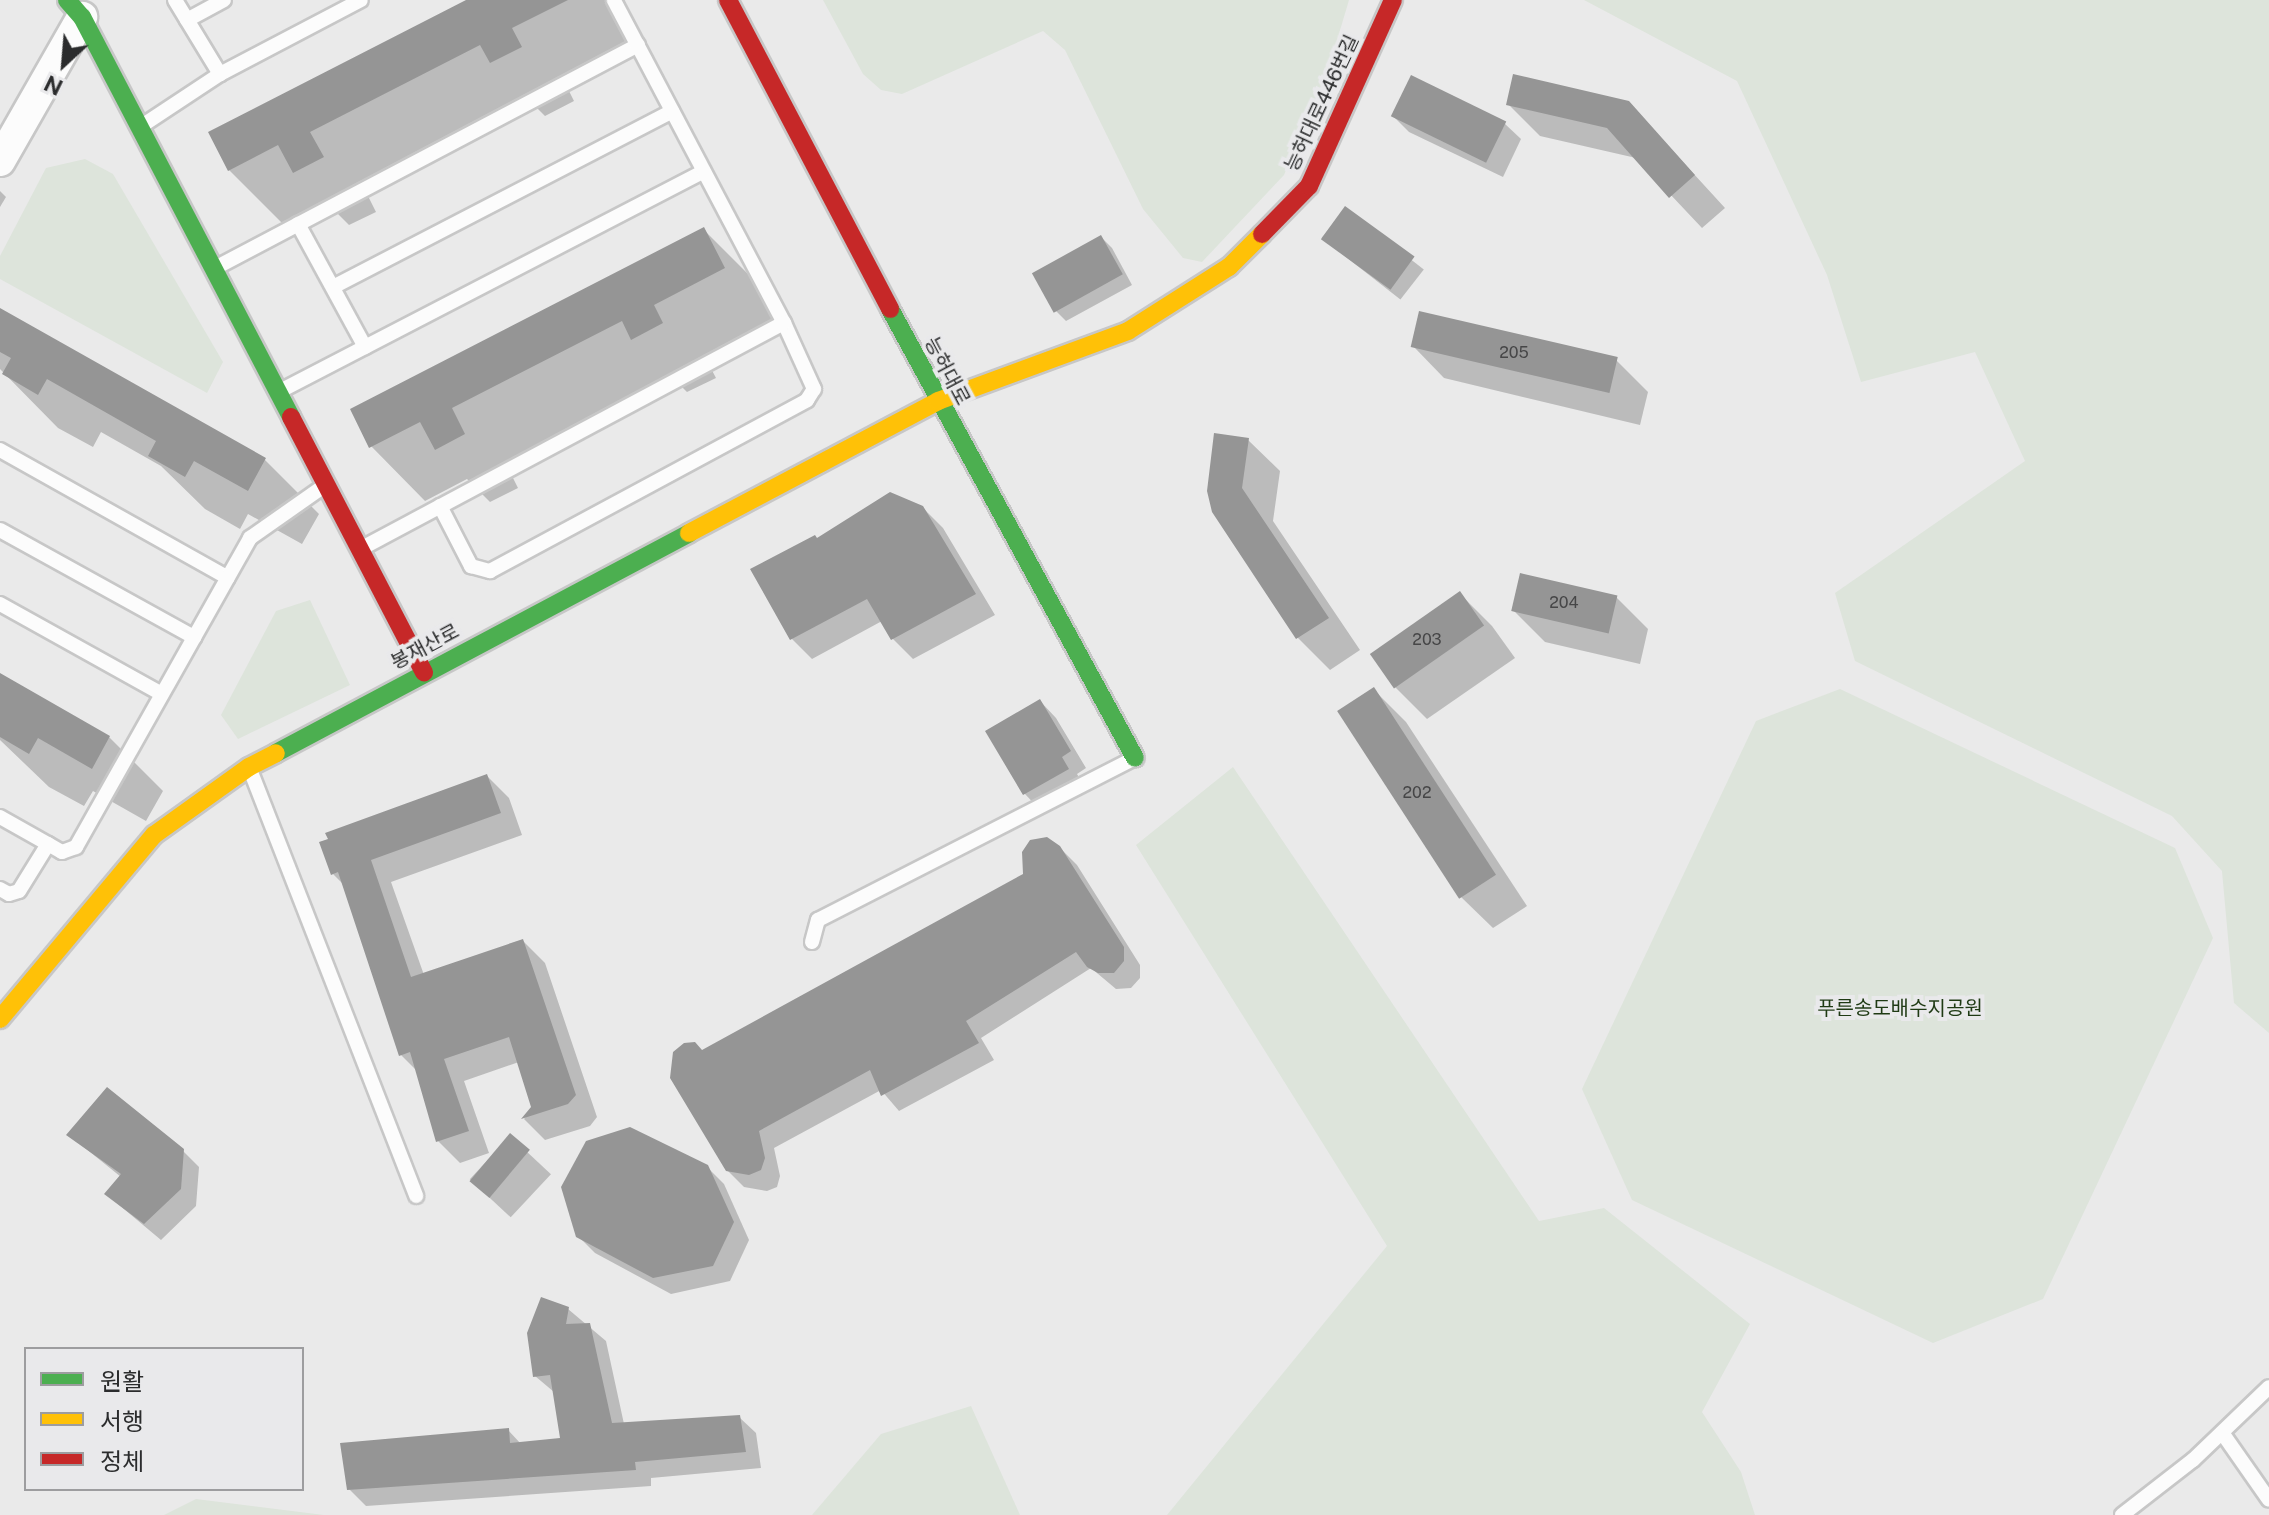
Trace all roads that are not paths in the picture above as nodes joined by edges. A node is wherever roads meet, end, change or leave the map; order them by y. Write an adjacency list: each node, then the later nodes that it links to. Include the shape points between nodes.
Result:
1 (175, 0): 8 (lane)
2 (224, 0): 8 (lane)
3 (361, 0): 10 (lane)
4 (614, 0): 9 (lane)
5 (728, 0): 21 (street, 능허대로)
6 (1393, 0): 21 (street, 능허대로446번길, via 1309,186 1229,267 1128,331)
7 (77, 6): 12 (street); 13 (street)
8 (187, 20): 10 (lane)
9 (638, 45): 11 (lane); 15 (lane)
10 (220, 74): 12 (lane)
11 (672, 111): 14 (lane); 17 (lane)
12 (140, 127): 16 (street)
13 (0, 161)
14 (704, 171): 18 (lane); 19 (lane)
15 (298, 224): 16 (lane); 17 (lane)
16 (213, 269): 20 (street)
17 (333, 287): 19 (lane)
18 (784, 323): 24 (lane); 24 (lane, via 814,389 807,400 490,571 471,566)
19 (365, 347): 20 (lane)
20 (278, 392): 23 (street)
21 (938, 401): 30 (street, 봉재산로); 32 (street, 능허대로)
22 (0, 450): 27 (lane)
23 (326, 485): 26 (street); 27 (lane, via 250,538)
24 (440, 506): 26 (lane)
25 (0, 530): 29 (lane)
26 (360, 549): 30 (street)
27 (228, 578): 29 (lane)
28 (0, 604): 31 (lane)
29 (194, 637): 31 (lane)
30 (424, 672): 33 (street, 봉재산로)
31 (162, 694): 35 (lane, via 76,847 62,852)
32 (1135, 758): 37 (lane, via 818,920)
33 (249, 767): 38 (street, 봉재산로, via 154,835); 39 (lane)
34 (0, 817): 35 (lane)
35 (48, 844): 36 (lane, via 19,891 9,894)
36 (0, 889)
37 (812, 942)
38 (0, 1019)
39 (416, 1196)
40 (2269, 1387): 41 (lane)
41 (2223, 1434): 42 (lane); 43 (lane)
42 (2269, 1500)
43 (2122, 1515)

